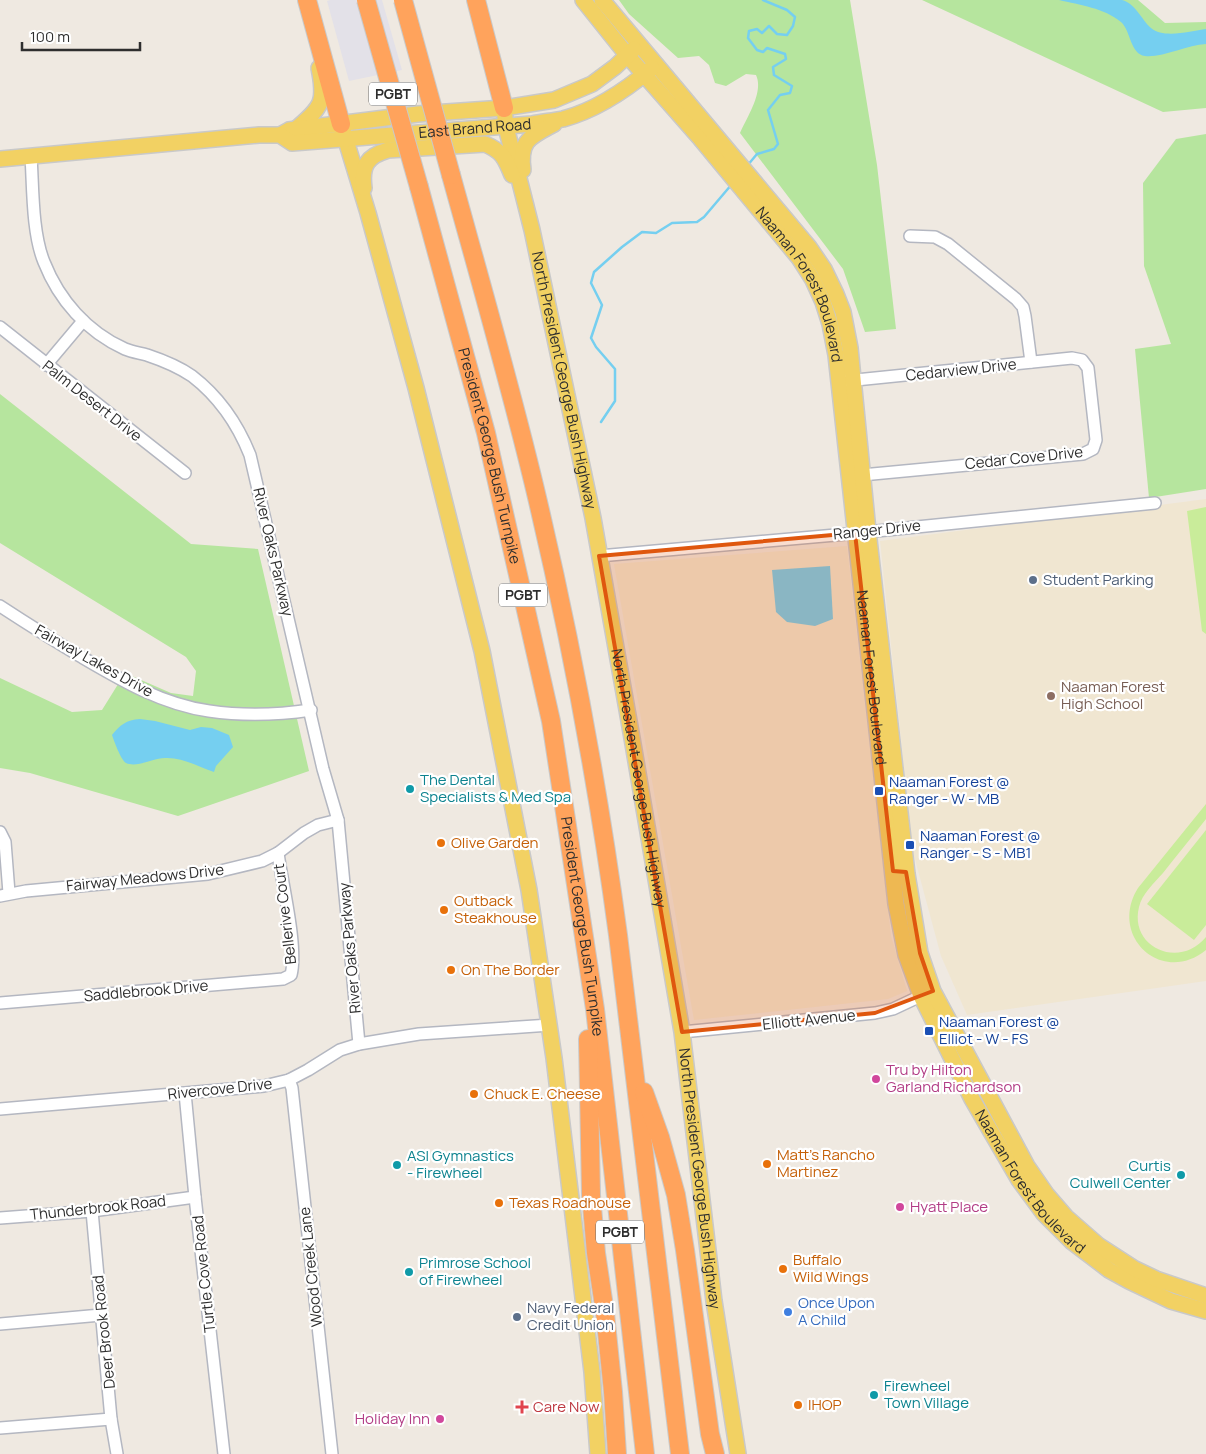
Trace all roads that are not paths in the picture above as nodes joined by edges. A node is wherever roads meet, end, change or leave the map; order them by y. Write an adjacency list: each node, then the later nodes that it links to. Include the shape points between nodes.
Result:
1 (307, 0): 8 (highway)
2 (366, 0): 42 (highway, President George Bush Turnpike / PGBT, bridge, via 486,433 551,722)
3 (403, 0): 46 (highway, PGBT, bridge, via 528,460 566,627 603,832)
4 (476, 0): 11 (highway)
5 (583, 0): 9 (main road, Naaman Forest Boulevard)
6 (602, 0): 7 (main road, Naaman Forest Boulevard)
7 (639, 44): 9 (main road, East Brand Road); 10 (main road, Naaman Forest Boulevard)
8 (321, 52): 14 (main road, via 318,67 321,102 314,114); 15 (highway)
9 (627, 55): 10 (main road, Naaman Forest Boulevard); 11 (main road, East Brand Road, via 606,74 579,91 554,100)
10 (650, 70): 12 (main road, East Brand Road, via 604,102); 27 (main road, Naaman Forest Boulevard, via 805,253)
11 (504, 108): 13 (main road, North President George Bush Highway); 15 (main road, East Brand Road, via 418,114)
12 (561, 119): 13 (main road, East Brand Road); 20 (main road, via 530,138 521,155 535,222)
13 (506, 127): 15 (main road, East Brand Road); 20 (main road, North President George Bush Highway)
14 (296, 129): 15 (main road, East Brand Road); 16 (main road, East Brand Road)
15 (343, 131): 16 (main road, East Brand Road, via 292,143); 19 (main road)
16 (280, 135): 17 (main road, East Brand Road)
17 (31, 156): 18 (main road, East Brand Road); 22 (street, River Oaks Parkway, via 37,231 43,260 66,303)
18 (0, 159)
19 (368, 213): 20 (main road, via 363,172 375,153 484,144 496,149 504,158); 43 (main road, via 482,651 529,890)
20 (532, 230): 32 (main road, North President George Bush Highway)
21 (910, 236): 25 (street, via 935,237 948,244 1016,298 1023,307)
22 (83, 321): 26 (street); 34 (street, River Oaks Parkway, via 126,349 150,356 191,376 218,401 242,436 250,455)
23 (0, 327): 26 (street, Palm Desert Drive)
24 (1082, 360): 25 (street, Cedarview Drive); 29 (street, Cedar Cove Drive, via 1088,368 1096,440 1093,449 1083,454)
25 (1031, 362): 27 (street, Cedarview Drive)
26 (46, 365): 28 (street, Palm Desert Drive)
27 (846, 381): 29 (main road, Naaman Forest Boulevard); 31 (main road, Naaman Forest Boulevard)
28 (185, 473)
29 (862, 475): 31 (main road, Naaman Forest Boulevard)
30 (1155, 503): 31 (street, Ranger Drive)
31 (861, 532): 32 (street, Ranger Drive); 40 (main road, Naaman Forest Boulevard, via 900,872 901,933 906,955)
32 (599, 556): 44 (main road, North President George Bush Highway)
33 (0, 606): 34 (street, Fairway Lakes Drive, via 107,673 172,703 242,714 268,715)
34 (311, 710): 35 (street, River Oaks Parkway)
35 (338, 820): 37 (street, Fairway Meadows Drive, via 304,832); 45 (street, River Oaks Parkway)
36 (0, 832): 38 (street, via 5,842)
37 (278, 853): 38 (street, Fairway Meadows Drive, via 262,861 208,874); 39 (street, Bellerive Court, via 290,931)
38 (5, 894)
39 (291, 975): 41 (street, Saddlebrook Drive, via 283,979)
40 (927, 994): 44 (street, Elliott Avenue, via 875,1013); 49 (main road, Naaman Forest Boulevard); 51 (main road, Naaman Forest Boulevard)
41 (0, 1003)
42 (595, 1009): 65 (highway, via 588,1036 590,1176); 66 (highway, President George Bush Turnpike / PGBT)
43 (550, 1025): 45 (street, Rivercove Drive, via 419,1034); 64 (main road, via 592,1372)
44 (682, 1032): 69 (main road, North President George Bush Highway, via 714,1301)
45 (359, 1044): 47 (street, Rivercove Drive, via 340,1050)
46 (633, 1061): 67 (highway, PGBT); 68 (highway, via 676,1195)
47 (289, 1080): 48 (street, Rivercove Drive, via 264,1086); 63 (street, Wood Creek Lane)
48 (185, 1093): 50 (street, Rivercove Drive); 52 (street, Turtle Cove Road)
49 (972, 1100): 51 (main road); 56 (main road, Naaman Forest Boulevard, via 1018,1180 1044,1214 1071,1241 1129,1281 1171,1301)
50 (0, 1109)
51 (997, 1111): 55 (main road, Naaman Forest Boulevard, via 1027,1166 1047,1195 1079,1230 1142,1272)
52 (195, 1197): 53 (street, Thunderbrook Road); 62 (street, Turtle Cove Road)
53 (92, 1211): 54 (street, Thunderbrook Road); 57 (street, Deer Brook Road)
54 (0, 1218)
55 (1206, 1296)
56 (1206, 1311)
57 (101, 1315): 58 (street); 59 (street, Deer Brook Road)
58 (0, 1324)
59 (112, 1420): 60 (street); 61 (street, Deer Brook Road)
60 (0, 1428)
61 (117, 1454)
62 (224, 1454)
63 (332, 1454)
64 (598, 1454)
65 (617, 1454)
66 (645, 1454)
67 (680, 1454)
68 (715, 1454)
69 (738, 1454)

